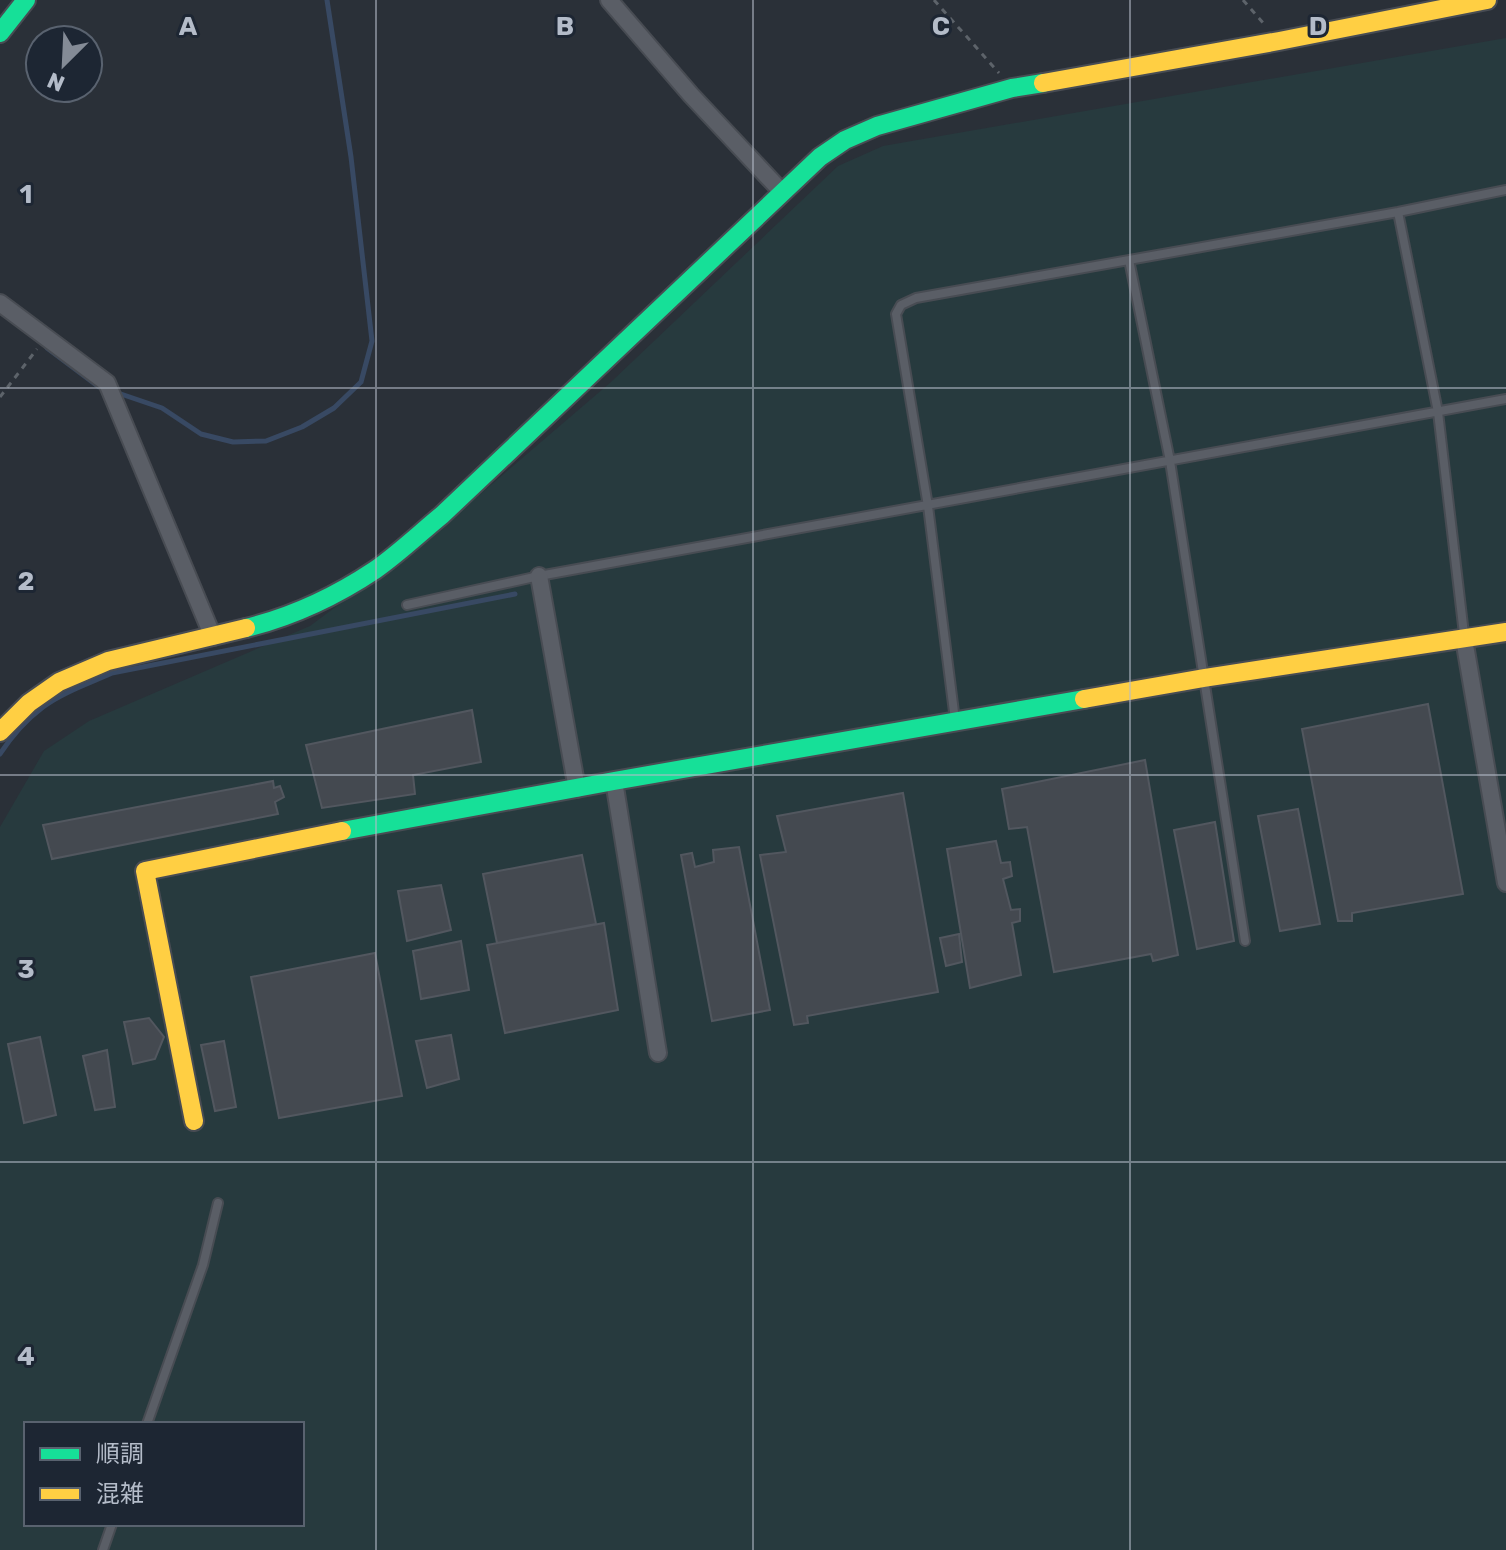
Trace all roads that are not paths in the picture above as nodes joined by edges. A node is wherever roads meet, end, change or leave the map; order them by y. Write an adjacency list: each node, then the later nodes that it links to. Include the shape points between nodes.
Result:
1 (26, 0): 4 (street)
2 (609, 0): 6 (street)
3 (1487, 0): 6 (street, via 1012,88 855,135 820,157)
4 (0, 33)
5 (1506, 190): 7 (lane)
6 (782, 192): 17 (street, via 442,515 376,569 272,622)
7 (1398, 212): 8 (lane); 11 (lane)
8 (1129, 260): 12 (lane); 13 (lane, via 901,305 896,314)
9 (0, 303): 17 (street, via 107,383)
10 (1506, 399): 11 (lane)
11 (1438, 412): 12 (lane); 18 (lane)
12 (1170, 461): 13 (lane); 19 (lane)
13 (928, 506): 14 (lane); 20 (lane)
14 (539, 576): 15 (lane); 23 (street)
15 (407, 605)
16 (1506, 632): 18 (street)
17 (213, 637): 21 (street, via 108,661 59,682)
18 (1464, 639): 19 (street); 24 (street)
19 (1204, 678): 20 (street); 25 (lane)
20 (955, 721): 22 (street)
21 (0, 732)
22 (614, 781): 23 (street); 26 (street)
23 (577, 789): 27 (street, via 145,871)
24 (1506, 883)
25 (1245, 941)
26 (658, 1053)
27 (194, 1121)
28 (218, 1203): 29 (lane, via 203,1265)
29 (148, 1422)
30 (111, 1526): 31 (lane)
31 (103, 1550)

